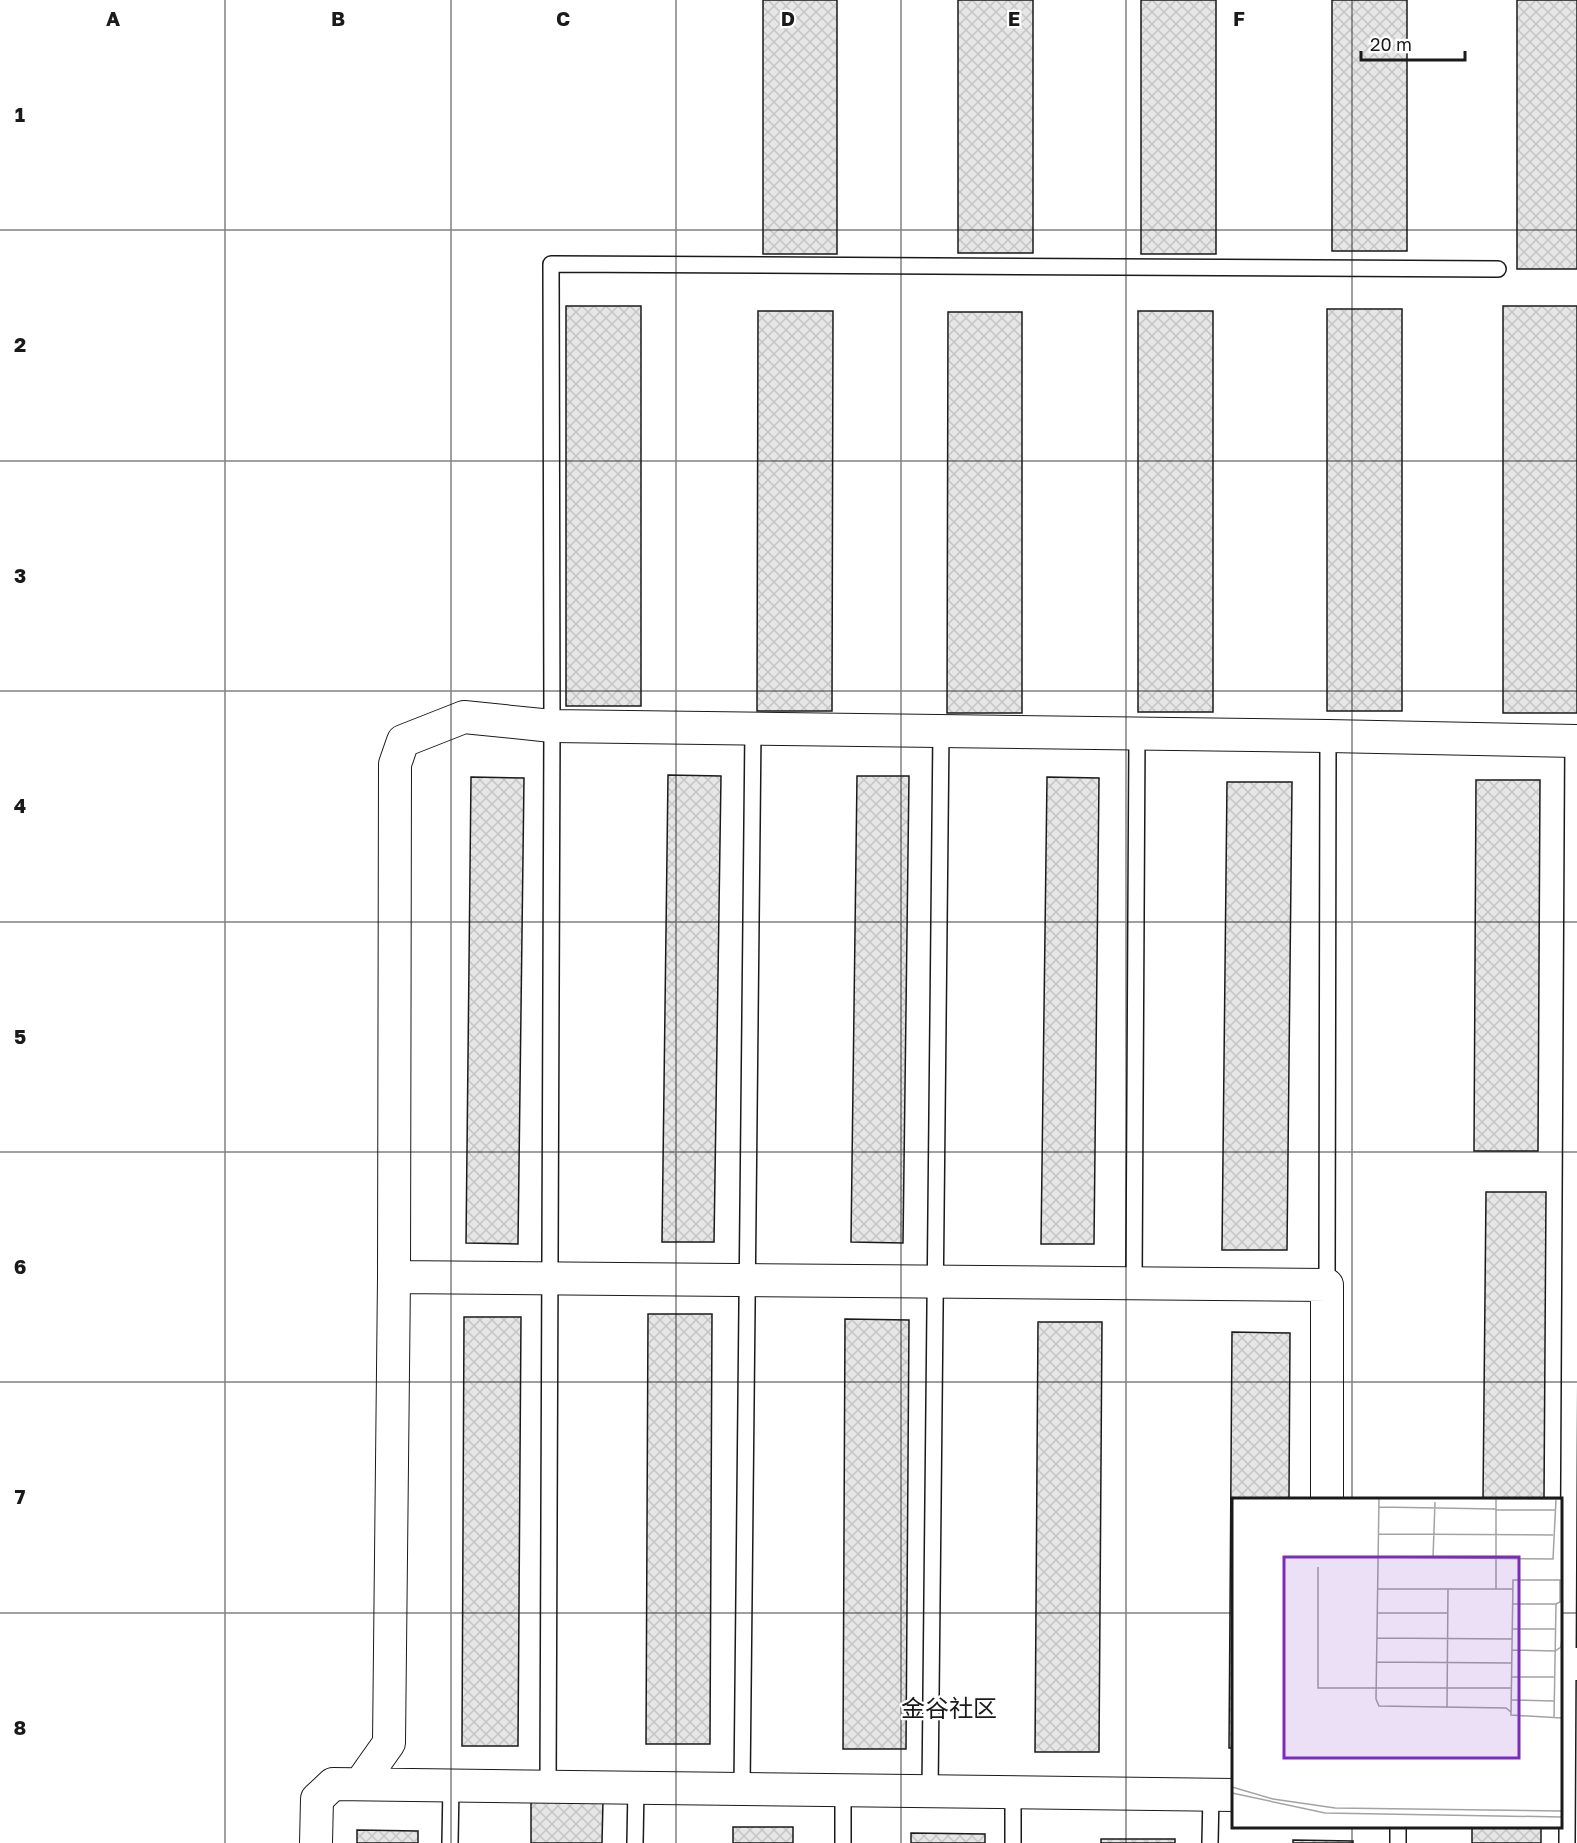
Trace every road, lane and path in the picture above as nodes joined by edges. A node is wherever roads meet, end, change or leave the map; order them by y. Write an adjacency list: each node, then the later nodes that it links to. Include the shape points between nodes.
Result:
1 (1498, 269): 2 (lane, via 551,264)
2 (552, 726): 3 (street); 9 (street, via 464,717 403,741 395,764); 10 (lane)
3 (753, 729): 4 (street); 11 (lane)
4 (941, 731): 5 (street); 12 (lane)
5 (1137, 733): 6 (street); 13 (lane)
6 (1328, 736): 7 (street); 14 (lane)
7 (1575, 741): 8 (lane)
8 (1574, 1172): 16 (lane)
9 (394, 1277): 10 (street); 17 (street, via 389,1743)
10 (551, 1278): 11 (street); 19 (lane)
11 (747, 1280): 12 (street); 21 (lane)
12 (935, 1282): 13 (street); 23 (lane)
13 (1134, 1283): 14 (street)
14 (1327, 1285): 15 (street)
15 (1327, 1498)
16 (1569, 1664): 32 (lane)
17 (360, 1784): 18 (street); 26 (street, via 333,1784 317,1799)
18 (451, 1785): 19 (street); 27 (lane)
19 (548, 1786): 20 (street)
20 (636, 1787): 21 (street); 28 (lane)
21 (742, 1788): 22 (street)
22 (843, 1790): 23 (street); 29 (lane)
23 (930, 1791): 24 (street)
24 (1013, 1792): 25 (street); 30 (lane)
25 (1222, 1794): 31 (lane)
26 (316, 1843)
27 (450, 1843)
28 (635, 1843)
29 (843, 1843)
30 (1013, 1843)
31 (1210, 1843)
32 (1567, 1843)

